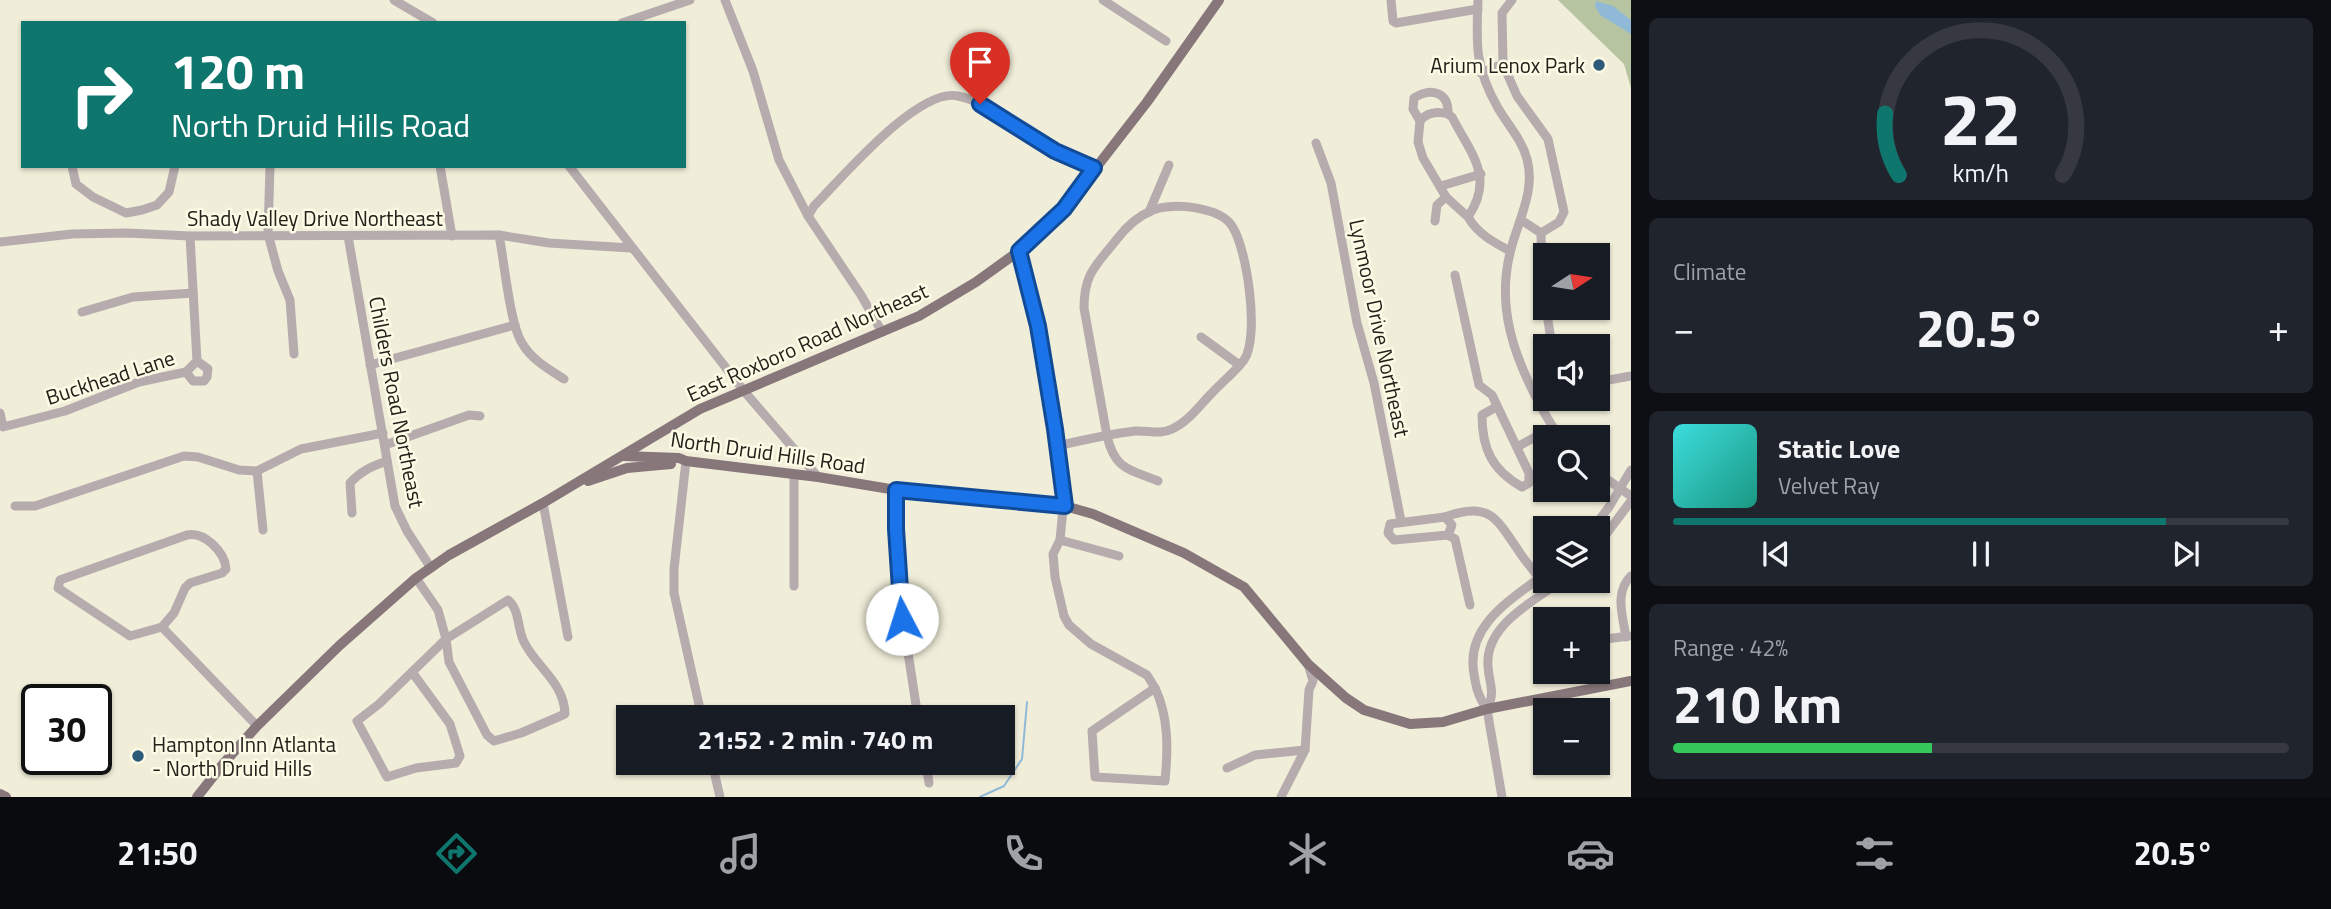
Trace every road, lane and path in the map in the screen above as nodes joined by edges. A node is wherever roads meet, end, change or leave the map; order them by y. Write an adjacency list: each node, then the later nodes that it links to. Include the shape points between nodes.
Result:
1 (394, 0): 9 (street)
2 (690, 0): 10 (street)
3 (725, 0): 29 (street, via 779,160)
4 (1103, 0): 11 (street)
5 (1219, 0): 23 (main road, East Roxboro Road Northeast)
6 (1391, 0): 8 (street, via 1396,23)
7 (1512, 0): 12 (street, via 1502,13)
8 (1478, 5): 13 (street)
9 (430, 21)
10 (628, 21)
11 (1166, 41)
12 (1503, 64): 13 (street); 34 (street, via 1517,96 1548,139 1564,212 1559,222)
13 (1481, 73): 31 (street, via 1527,160 1530,182)
14 (1448, 114): 15 (street, via 1438,111); 15 (street, via 1443,97 1429,92 1415,98 1413,109); 24 (street)
15 (1420, 121): 25 (street, via 1418,142 1423,158)
16 (1316, 143): 89 (street, Lynmoor Drive Northeast, via 1331,183)
17 (1169, 165): 27 (street)
18 (72, 168): 28 (street, via 76,184)
19 (175, 168): 28 (street, via 169,192 157,205)
20 (270, 168): 35 (street)
21 (440, 168): 39 (street)
22 (571, 168): 42 (street)
23 (1094, 168): 29 (street, via 1055,151 980,104 945,95 915,109 880,139); 43 (main road, East Roxboro Road Northeast, via 1064,209)
24 (1481, 174): 25 (street); 30 (street, via 1482,187)
25 (1441, 186): 26 (street)
26 (1446, 197): 30 (street); 32 (street, via 1437,205)
27 (1149, 212): 53 (street, via 1202,208 1232,225 1252,306 1252,335); 65 (street, via 1129,223 1088,276 1084,295)
28 (126, 213): 33 (street)
29 (808, 216): 49 (street)
30 (1468, 217): 44 (street, via 1488,239)
31 (1521, 220): 34 (street); 44 (street)
32 (1435, 221)
33 (128, 233): 37 (street, Shady Valley Drive Northeast); 40 (street, Shady Valley Drive Northeast)
34 (1541, 233): 41 (street)
35 (268, 234): 37 (street, Shady Valley Drive Northeast); 38 (street, Shady Valley Drive Northeast); 51 (street, via 290,300)
36 (499, 235): 39 (street, Shady Valley Drive Northeast); 42 (street, Shady Valley Drive Northeast); 48 (street)
37 (190, 236): 46 (street, Buckhead Lane)
38 (348, 236): 39 (street, Shady Valley Drive Northeast); 54 (street, Childers Road Northeast)
39 (452, 236)
40 (0, 242)
41 (1541, 243)
42 (631, 248): 59 (street)
43 (1019, 251): 49 (main road, East Roxboro Road Northeast, via 919,316); 68 (street, via 1038,326)
44 (1510, 251): 63 (street, via 1504,285 1511,339)
45 (1455, 275): 60 (street, via 1479,385 1492,395)
46 (192, 293): 47 (street, via 133,297); 52 (street, Buckhead Lane)
47 (82, 312)
48 (515, 325): 54 (street); 57 (street, via 520,342 533,358)
49 (883, 332): 59 (main road, East Roxboro Road Northeast)
50 (1201, 337): 53 (street)
51 (293, 354)
52 (197, 361): 55 (street, Buckhead Lane); 55 (street, via 208,369 204,381 193,382)
53 (1244, 363): 65 (street, via 1169,431)
54 (370, 365): 64 (street, Childers Road Northeast)
55 (186, 372): 61 (street, Buckhead Lane, via 139,382 105,398 4,427)
56 (1631, 376): 58 (street)
57 (564, 379)
58 (1610, 380)
59 (744, 391): 70 (main road, East Roxboro Road Northeast, via 700,409); 76 (street)
60 (1496, 407): 69 (street); 69 (street, via 1482,415 1485,443 1493,465 1521,487 1529,483 1529,473)
61 (0, 413)
62 (481, 416): 67 (street, via 469,415)
63 (1550, 425)
64 (383, 433): 67 (street, Childers Road Northeast); 74 (street, via 301,449)
65 (1107, 436): 68 (street); 77 (street, via 1121,465)
66 (1533, 438): 69 (street)
67 (385, 445): 71 (street, Childers Road Northeast)
68 (1057, 446): 85 (street)
69 (1517, 447)
70 (620, 456): 72 (main road, North Druid Hills Road); 79 (main road, East Roxboro Road Northeast)
71 (387, 461): 86 (street, via 358,474 350,483); 96 (street, Childers Road Northeast, via 395,506)
72 (686, 461): 75 (main road, North Druid Hills Road); 79 (main road, via 627,468); 112 (street, via 674,593)
73 (1631, 470): 80 (street)
74 (257, 471): 84 (street, via 184,456 36,506); 91 (street)
75 (794, 475): 76 (main road, North Druid Hills Road); 100 (street)
76 (818, 477): 81 (main road, North Druid Hills Road)
77 (1158, 481)
78 (1610, 482): 80 (street)
79 (565, 489): 83 (main road)
80 (1620, 489): 82 (street); 87 (street)
81 (896, 490): 85 (main road, North Druid Hills Road); 113 (street, via 900,600)
82 (1631, 498): 90 (street)
83 (543, 503): 96 (main road); 105 (street)
84 (15, 506)
85 (1065, 506): 93 (street); 108 (main road, North Druid Hills Road, via 1184,553 1244,587)
86 (352, 513)
87 (1601, 516)
88 (1445, 517): 89 (street); 92 (street, via 1452,525); 95 (street, via 1464,510 1492,517)
89 (1401, 521): 92 (street, Lynmoor Drive Northeast, via 1390,524 1388,533 1394,540)
90 (1610, 528)
91 (263, 530)
92 (1448, 535): 102 (street, via 1455,539)
93 (1060, 540): 94 (street); 111 (street, via 1053,554 1055,577 1069,625 1091,644 1147,675)
94 (1119, 556)
95 (1533, 564)
96 (431, 568): 98 (main road)
97 (1631, 576): 104 (street, via 1620,599)
98 (416, 578): 107 (street, via 438,610); 115 (main road)
99 (1533, 583): 114 (street, via 1494,613 1479,635 1472,664 1478,698)
100 (794, 586)
101 (1545, 593): 114 (street, via 1498,632 1489,652 1493,696)
102 (1470, 605)
103 (162, 627): 103 (street, via 190,583 226,569 226,562 203,536 187,535 60,580 58,588 130,636); 115 (street)
104 (1628, 636): 106 (street)
105 (568, 637)
106 (1610, 638)
107 (446, 639): 107 (street, via 449,662 494,741 565,714 555,681 524,642 514,605 508,600); 109 (street)
108 (1308, 664): 114 (main road, North Druid Hills Road, via 1364,710 1410,724 1443,722); 116 (street, via 1313,681)
109 (412, 672): 109 (street, via 357,721 387,777 456,763 460,756 450,724)
110 (1631, 681): 114 (main road, North Druid Hills Road)
111 (1155, 688): 111 (street, via 1163,705 1168,751 1165,781 1095,777 1092,731)
112 (699, 705)
113 (916, 705)
114 (1487, 709): 126 (street)
115 (257, 726): 123 (main road)
116 (1305, 750): 117 (street, via 1255,755); 125 (street)
117 (1227, 768)
118 (715, 775): 124 (street)
119 (928, 775): 120 (street)
120 (929, 783)
121 (0, 794): 122 (main road)
122 (6, 797)
123 (197, 797)
124 (720, 797)
125 (1281, 797)
126 (1502, 797)

